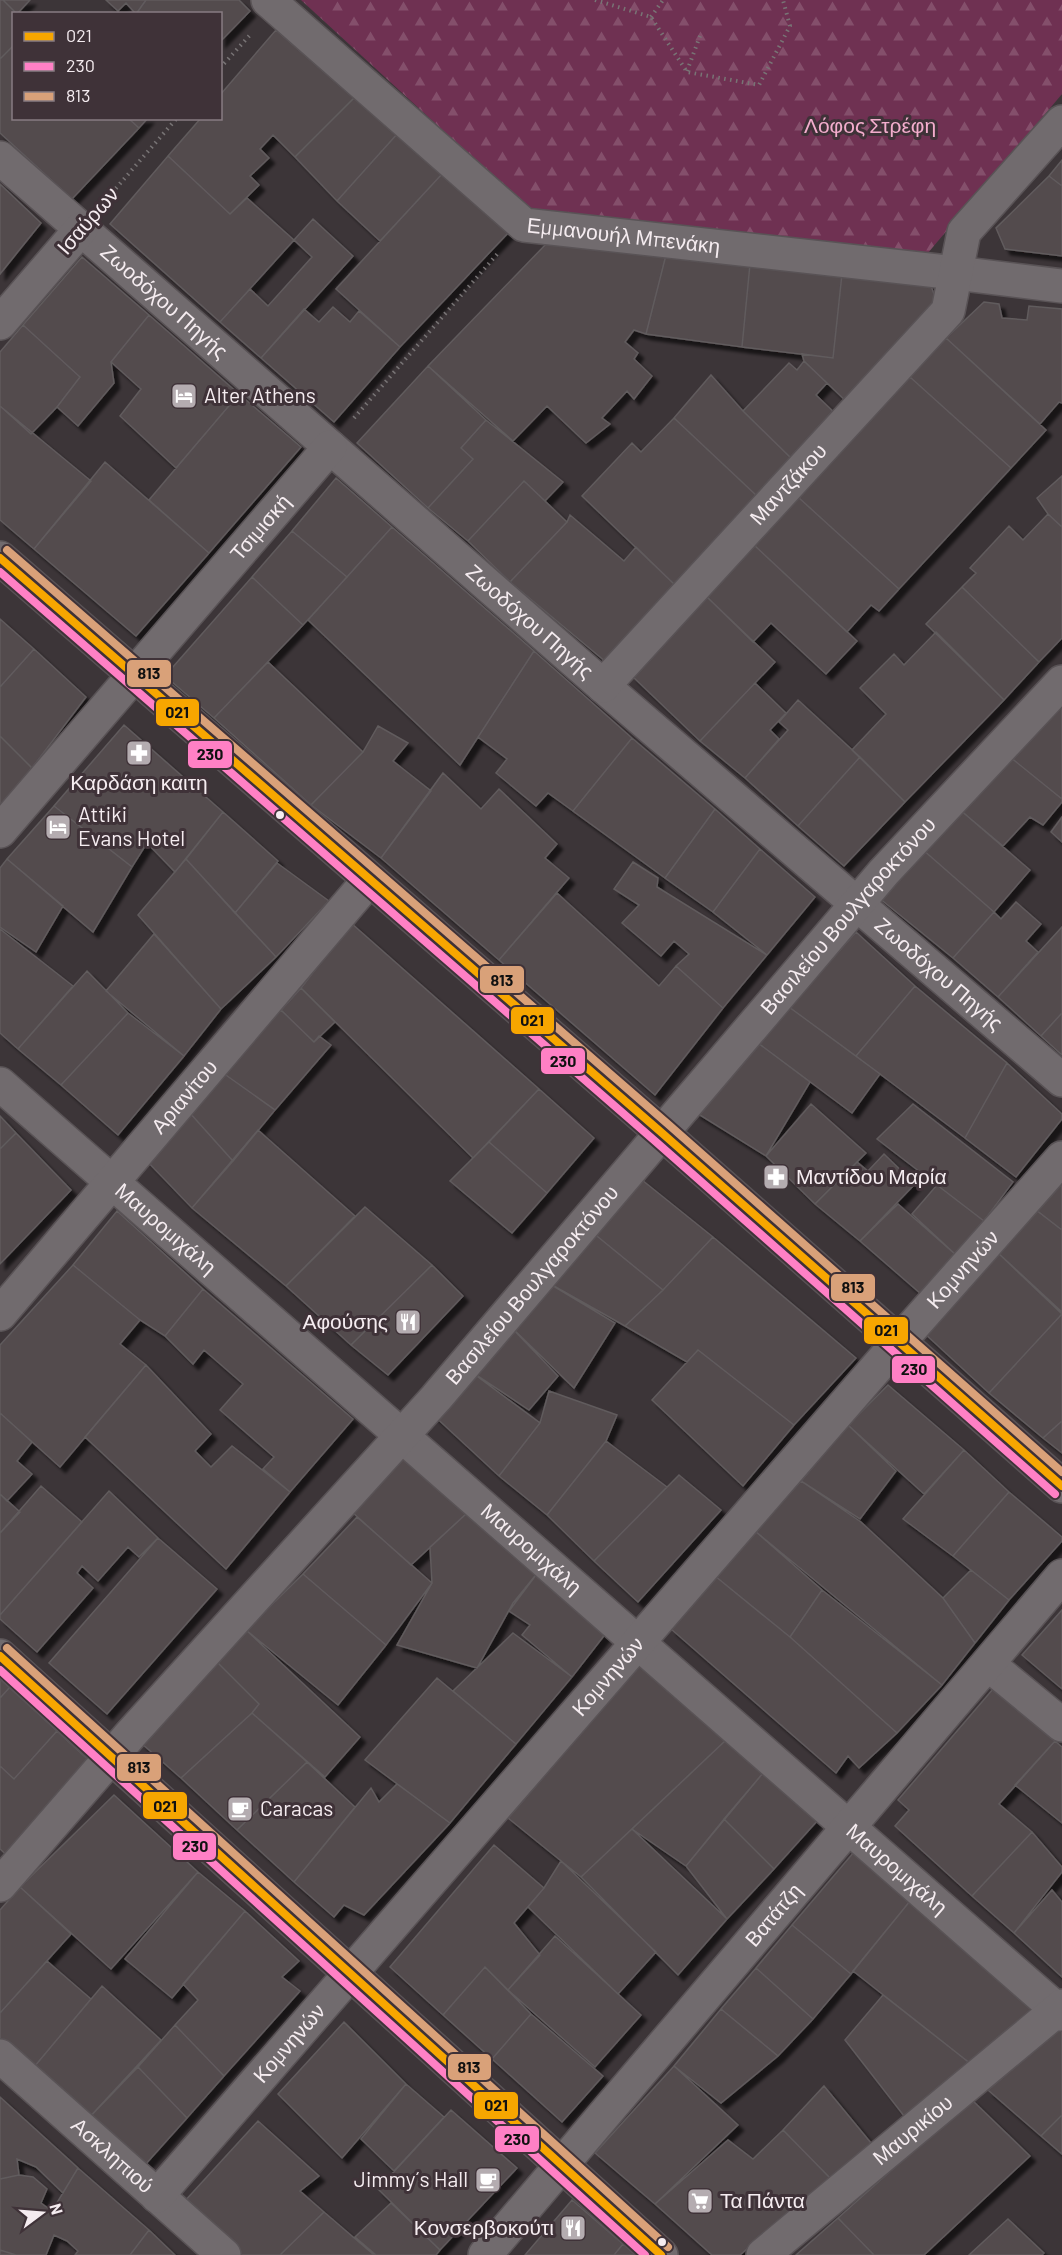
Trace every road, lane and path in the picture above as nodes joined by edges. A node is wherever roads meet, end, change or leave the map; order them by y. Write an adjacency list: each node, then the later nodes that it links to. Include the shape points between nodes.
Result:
1 (595, 0): 5 (path)
2 (663, 0): 5 (path)
3 (783, 0): 8 (path, via 790,26 759,86)
4 (271, 3): 7 (path); 12 (street, Εμμανουήλ Μπενάκη)
5 (651, 17): 8 (path)
6 (700, 36): 8 (path)
7 (222, 65)
8 (687, 72)
9 (175, 120): 13 (path, Ισαύρων)
10 (1062, 122): 14 (street, Μαντζάκου, via 964,232)
11 (0, 158): 13 (street, Ζωοδόχου Πηγής)
12 (524, 225): 14 (street, Εμμανουήλ Μπενάκη); 17 (path)
13 (81, 229): 16 (street, Ισαύρων); 17 (street, Ζωοδόχου Πηγής)
14 (956, 273): 15 (street, Εμμανουήλ Μπενάκη); 21 (street, Μαντζάκου, via 948,311)
15 (1062, 286)
16 (0, 323)
17 (330, 447): 19 (street, Τσιμισκή); 21 (street, Ζωοδόχου Πηγής)
18 (0, 558): 19 (street)
19 (134, 675): 22 (street, Τσιμισκή); 23 (street)
20 (1062, 682): 24 (street, Βασιλείου Βουλγαροκτόνου)
21 (603, 686): 24 (street, Ζωοδόχου Πηγής)
22 (0, 831)
23 (369, 880): 27 (street); 29 (street, Αριανίτου)
24 (856, 904): 25 (street, Ζωοδόχου Πηγής); 27 (street, Βασιλείου Βουλγαροκτόνου)
25 (1062, 1080)
26 (0, 1084): 29 (street, Μαυρομιχάλη)
27 (662, 1133): 31 (street); 32 (street, Βασιλείου Βουλγαροκτόνου)
28 (1062, 1158): 31 (street, Κομνηνών)
29 (112, 1182): 30 (street, Αριανίτου); 32 (street, Μαυρομιχάλη)
30 (0, 1314)
31 (898, 1342): 33 (street); 35 (street, Κομνηνών)
32 (402, 1436): 35 (street, Μαυρομιχάλη); 39 (street, Βασιλείου Βουλγαροκτόνου)
33 (1062, 1486)
34 (1062, 1576): 37 (street, Βατάτζη)
35 (638, 1642): 40 (street, Μαυρομιχάλη); 42 (street, Κομνηνών)
36 (0, 1656): 39 (street)
37 (988, 1664): 38 (street); 40 (street, Βατάτζη)
38 (1062, 1725)
39 (111, 1757): 41 (street, Βασιλείου Βουλγαροκτόνου); 42 (street)
40 (848, 1827): 43 (street, Μαυρομιχάλη); 45 (street, Βατάτζη)
41 (0, 1885)
42 (350, 1973): 45 (street); 46 (street, Κομνηνών)
43 (1060, 2010): 50 (street, Μαυρικίου)
44 (0, 2056): 46 (street, Ασκληπιού)
45 (561, 2165): 48 (street, Βατάτζη); 49 (street)
46 (157, 2196): 47 (street, Ασκληπιού)
47 (224, 2255)
48 (485, 2255)
49 (661, 2255)
50 (763, 2255)

